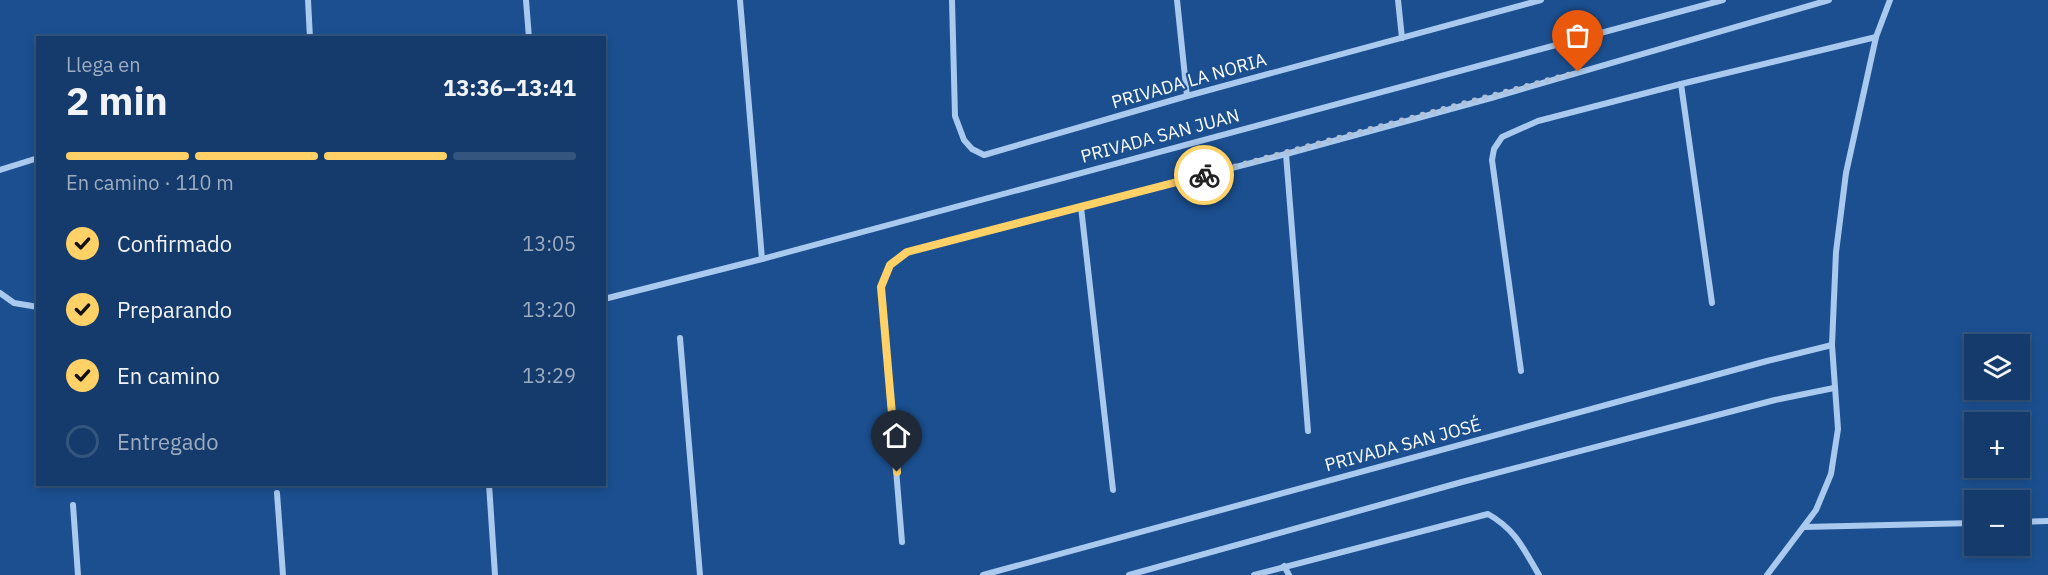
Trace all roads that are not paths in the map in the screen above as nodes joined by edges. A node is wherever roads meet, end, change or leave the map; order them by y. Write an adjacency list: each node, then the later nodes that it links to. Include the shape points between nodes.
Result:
1 (308, 0): 11 (street)
2 (526, 0): 12 (street)
3 (740, 0): 21 (street)
4 (952, 0): 16 (street, PRIVADA LA NORIA, via 955,116 964,140 984,155)
5 (1177, 0): 16 (street)
6 (1398, 0): 14 (street)
7 (1541, 0): 14 (street, PRIVADA LA NORIA)
8 (1723, 0): 21 (street, PRIVADA SAN JUAN)
9 (1828, 0): 17 (street)
10 (1890, 0): 13 (street)
11 (310, 36)
12 (529, 36)
13 (1876, 37): 15 (street); 27 (street, via 1846,173 1836,252)
14 (1402, 38): 16 (street, PRIVADA LA NORIA)
15 (1681, 84): 24 (street); 28 (street, via 1538,121 1503,137 1494,149 1492,160)
16 (1187, 96)
17 (1286, 154): 20 (street); 30 (street)
18 (36, 159): 19 (street)
19 (0, 170)
20 (1082, 207): 32 (street); 39 (street, via 907,252 890,265 881,287)
21 (762, 259): 23 (street, PRIVADA SAN JUAN)
22 (0, 293): 25 (street, via 14,303)
23 (606, 298)
24 (1712, 303)
25 (36, 307)
26 (680, 338): 44 (street)
27 (1832, 345): 29 (street); 45 (street, PRIVADA SAN JOSÉ)
28 (1521, 371)
29 (1834, 388): 38 (street, via 1838,429 1831,474); 46 (street, via 1774,400 1462,482)
30 (1308, 431)
31 (489, 486): 43 (street)
32 (1113, 490)
33 (277, 493): 42 (street)
34 (73, 505): 41 (street)
35 (2048, 521): 36 (street)
36 (2030, 522)
37 (1964, 523): 38 (street)
38 (1804, 527): 50 (street)
39 (902, 542)
40 (1284, 566): 47 (street); 48 (street); 49 (street, via 1488,514 1512,530)
41 (78, 575)
42 (283, 575)
43 (495, 575)
44 (700, 575)
45 (983, 575)
46 (1129, 575)
47 (1254, 575)
48 (1289, 575)
49 (1539, 575)
50 (1767, 575)

